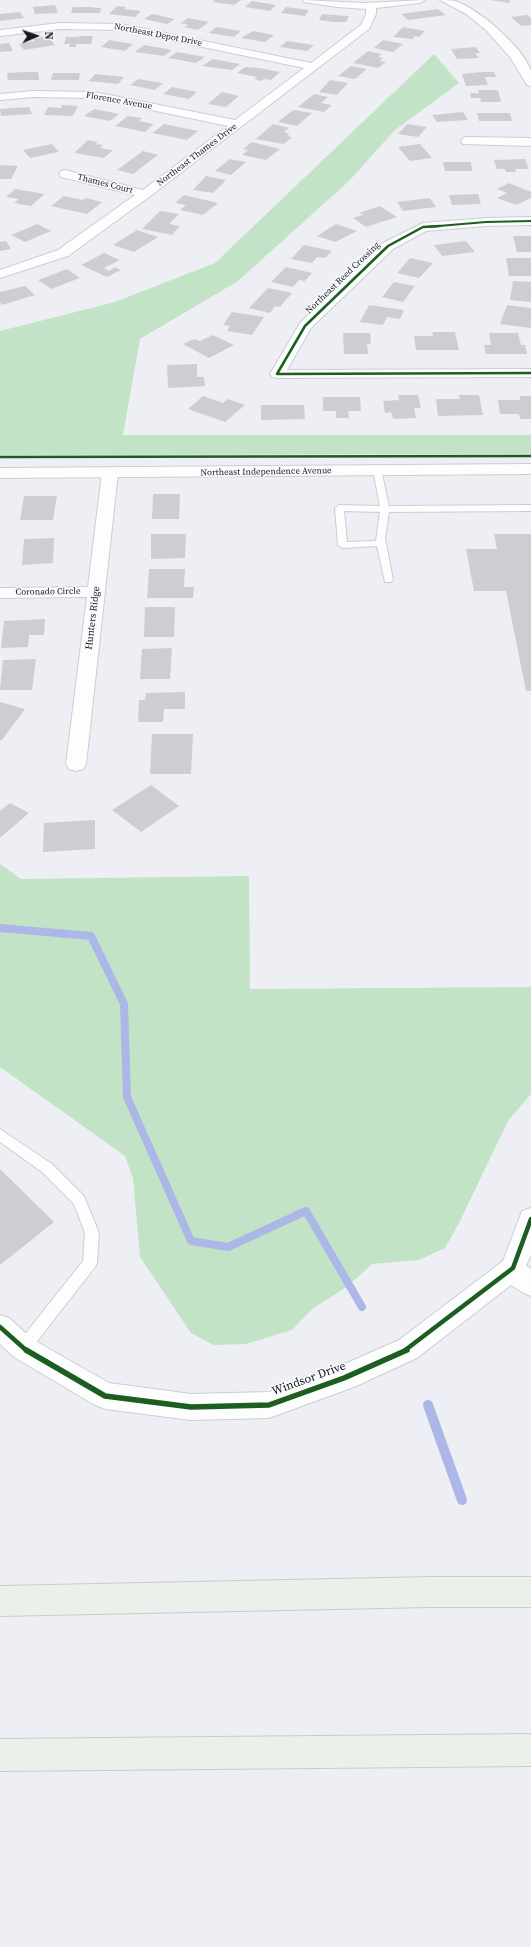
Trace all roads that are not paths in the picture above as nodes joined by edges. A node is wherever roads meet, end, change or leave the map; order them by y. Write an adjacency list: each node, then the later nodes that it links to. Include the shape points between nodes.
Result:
1 (308, 0): 4 (street)
2 (420, 0): 4 (street)
3 (445, 0): 7 (street, via 473,14 496,34 526,71)
4 (371, 7): 6 (street, Northeast Thames Drive, via 371,14 365,27)
5 (0, 33): 6 (street, Northeast Depot Drive, via 64,26 121,27)
6 (314, 67): 9 (street, Northeast Thames Drive)
7 (531, 83)
8 (0, 97): 9 (street, Florence Avenue, via 33,94 94,95)
9 (236, 124): 13 (street, Northeast Thames Drive)
10 (467, 141): 11 (street)
11 (531, 142)
12 (65, 174): 13 (street, Thames Court)
13 (145, 194): 15 (street, Northeast Thames Drive, via 63,253)
14 (531, 221): 16 (street, Northeast Reed Crossing, via 423,227 388,246 305,326 277,374)
15 (0, 274)
16 (531, 373)
17 (531, 469): 18 (street, Northeast Independence Avenue)
18 (377, 470): 20 (street, Northeast Independence Avenue); 22 (lane)
19 (0, 473): 20 (street, Northeast Independence Avenue)
20 (110, 473): 25 (street, Hunters Ridge)
21 (531, 508): 22 (lane)
22 (386, 509): 23 (lane); 23 (lane, via 339,508 343,545)
23 (381, 543): 24 (lane)
24 (388, 580)
25 (96, 592): 26 (street, Coronado Circle); 27 (street, Hunters Ridge)
26 (0, 593)
27 (76, 764)
28 (0, 1135): 32 (lane, via 47,1168 79,1200 92,1233 90,1263)
29 (531, 1219): 30 (street, Windsor Drive, via 513,1268)
30 (521, 1277): 32 (street, Windsor Drive, via 408,1349 344,1378 269,1405 191,1407 105,1396)
31 (0, 1327): 32 (street, Windsor Drive)
32 (23, 1348)
33 (531, 1592): 34 (main road)
34 (0, 1602)
35 (531, 1750): 36 (main road)
36 (0, 1755)

